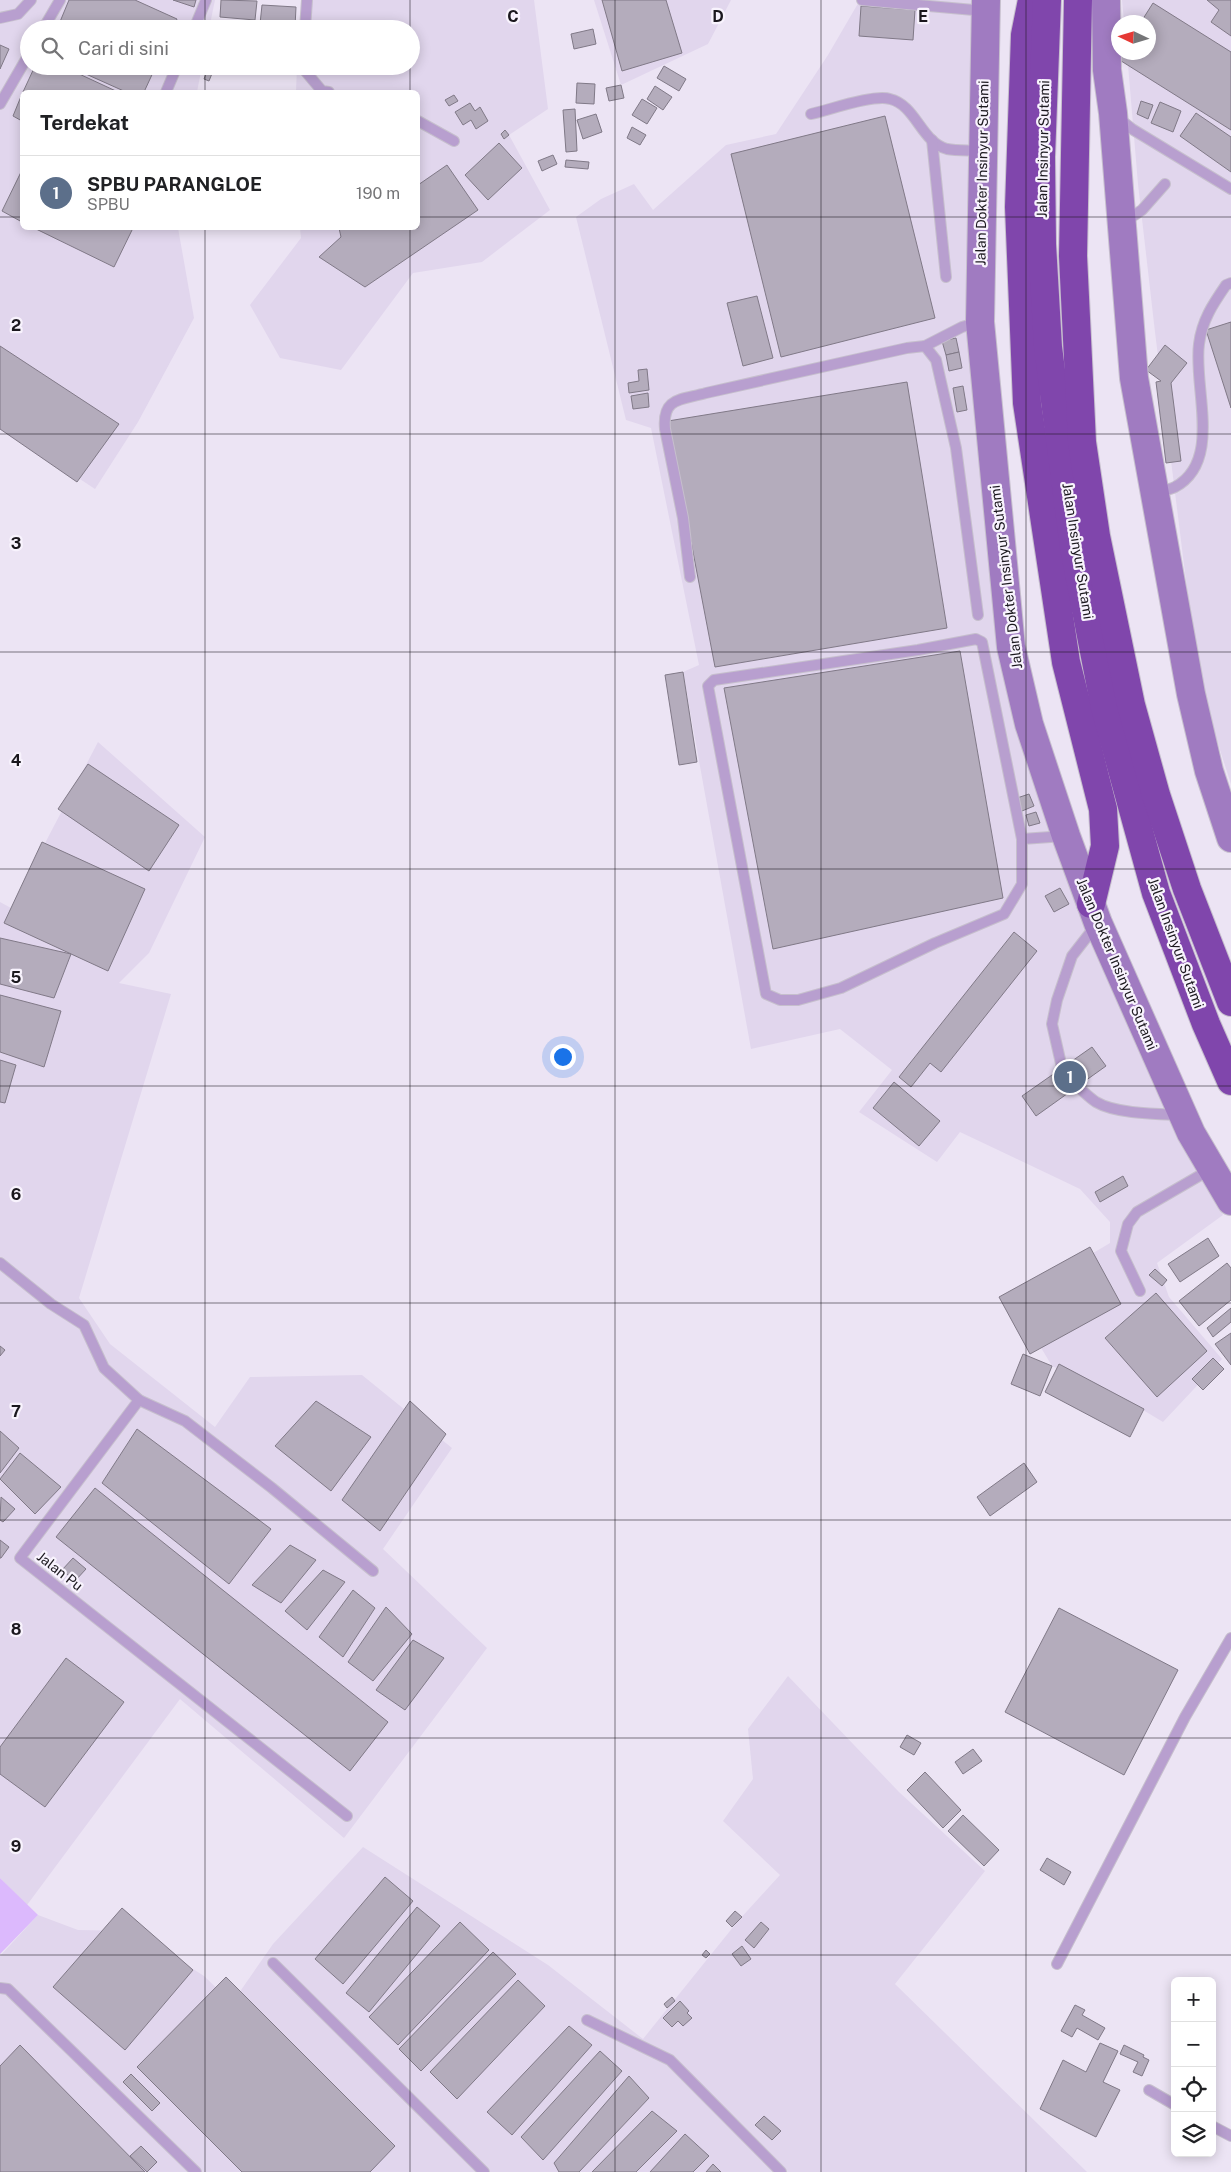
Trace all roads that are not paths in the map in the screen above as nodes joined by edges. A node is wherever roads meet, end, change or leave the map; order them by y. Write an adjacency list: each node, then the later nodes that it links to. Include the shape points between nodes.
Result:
1 (31, 0): 11 (lane, via 18,14)
2 (60, 0): 12 (lane)
3 (206, 0): 13 (lane)
4 (306, 0): 14 (lane)
5 (862, 0): 10 (lane)
6 (1032, 0): 40 (highway, via 1025,35 1018,207 1027,403 1066,662 1103,810 1105,846)
7 (1047, 0): 43 (highway, Jalan Insinyur Sutami, via 1041,157 1042,244 1048,347 1074,548 1110,727 1156,893)
8 (1078, 0): 41 (highway, Jalan Insinyur Sutami, via 1073,256 1082,442 1096,536 1131,705 1156,795 1187,889)
9 (1106, 0): 21 (street, via 1107,70)
10 (986, 6): 26 (street, Jalan Dokter Insinyur Sutami)
11 (0, 18)
12 (48, 20)
13 (198, 20)
14 (305, 20)
15 (20, 70): 20 (lane)
16 (174, 75): 18 (lane)
17 (309, 75): 19 (lane)
18 (167, 90)
19 (321, 90)
20 (0, 104)
21 (1112, 113): 28 (lane, via 1132,129); 29 (street)
22 (811, 114): 25 (lane, via 877,98 890,99 903,105)
23 (420, 122): 24 (lane)
24 (454, 140)
25 (932, 140): 26 (lane, via 946,149); 30 (lane)
26 (982, 151): 32 (street, Jalan Dokter Insinyur Sutami)
27 (1165, 184): 29 (lane, via 1142,210)
28 (1231, 189)
29 (1121, 224): 34 (street, via 1134,378)
30 (946, 277)
31 (1231, 283): 34 (lane, via 1226,285 1204,319 1198,344 1201,456 1191,474 1174,488)
32 (980, 322): 33 (lane, via 962,327); 37 (street, Jalan Dokter Insinyur Sutami, via 1011,647 1029,724)
33 (925, 346): 35 (lane, via 706,393 674,402 666,408 665,429 683,518); 36 (lane, via 936,360 956,448)
34 (1155, 491): 38 (street, via 1191,694)
35 (690, 577)
36 (978, 615)
37 (1066, 836): 39 (lane); 40 (street, Jalan Dokter Insinyur Sutami)
38 (1231, 838)
39 (1022, 839): 39 (lane, via 1022,884 1004,914 841,988 798,1000 780,1000 766,994 708,686 714,680 976,639 982,642)
40 (1094, 913): 42 (lane, via 1072,956 1052,1024); 45 (street, Jalan Dokter Insinyur Sutami)
41 (1231, 1002)
42 (1062, 1068)
43 (1231, 1081)
44 (1078, 1087): 45 (lane, via 1097,1102 1115,1108)
45 (1182, 1115): 46 (street, Jalan Dokter Insinyur Sutami)
46 (1211, 1169): 47 (street, Jalan Dokter Insinyur Sutami); 49 (lane, via 1137,1212 1128,1224 1121,1250)
47 (1231, 1201)
48 (0, 1263): 50 (lane, via 84,1326 104,1368)
49 (1140, 1291)
50 (139, 1400): 51 (lane, via 185,1422); 53 (lane, Jalan Pu, via 20,1558)
51 (373, 1571)
52 (1231, 1638): 55 (lane, via 1185,1717)
53 (346, 1816)
54 (273, 1963): 63 (lane)
55 (1057, 1964)
56 (0, 1988): 62 (lane, via 8,1989)
57 (588, 2020): 64 (lane, via 670,2060)
58 (1149, 2090): 59 (lane)
59 (1171, 2102)
60 (1216, 2128): 61 (lane)
61 (1231, 2136)
62 (196, 2172)
63 (484, 2172)
64 (782, 2172)

